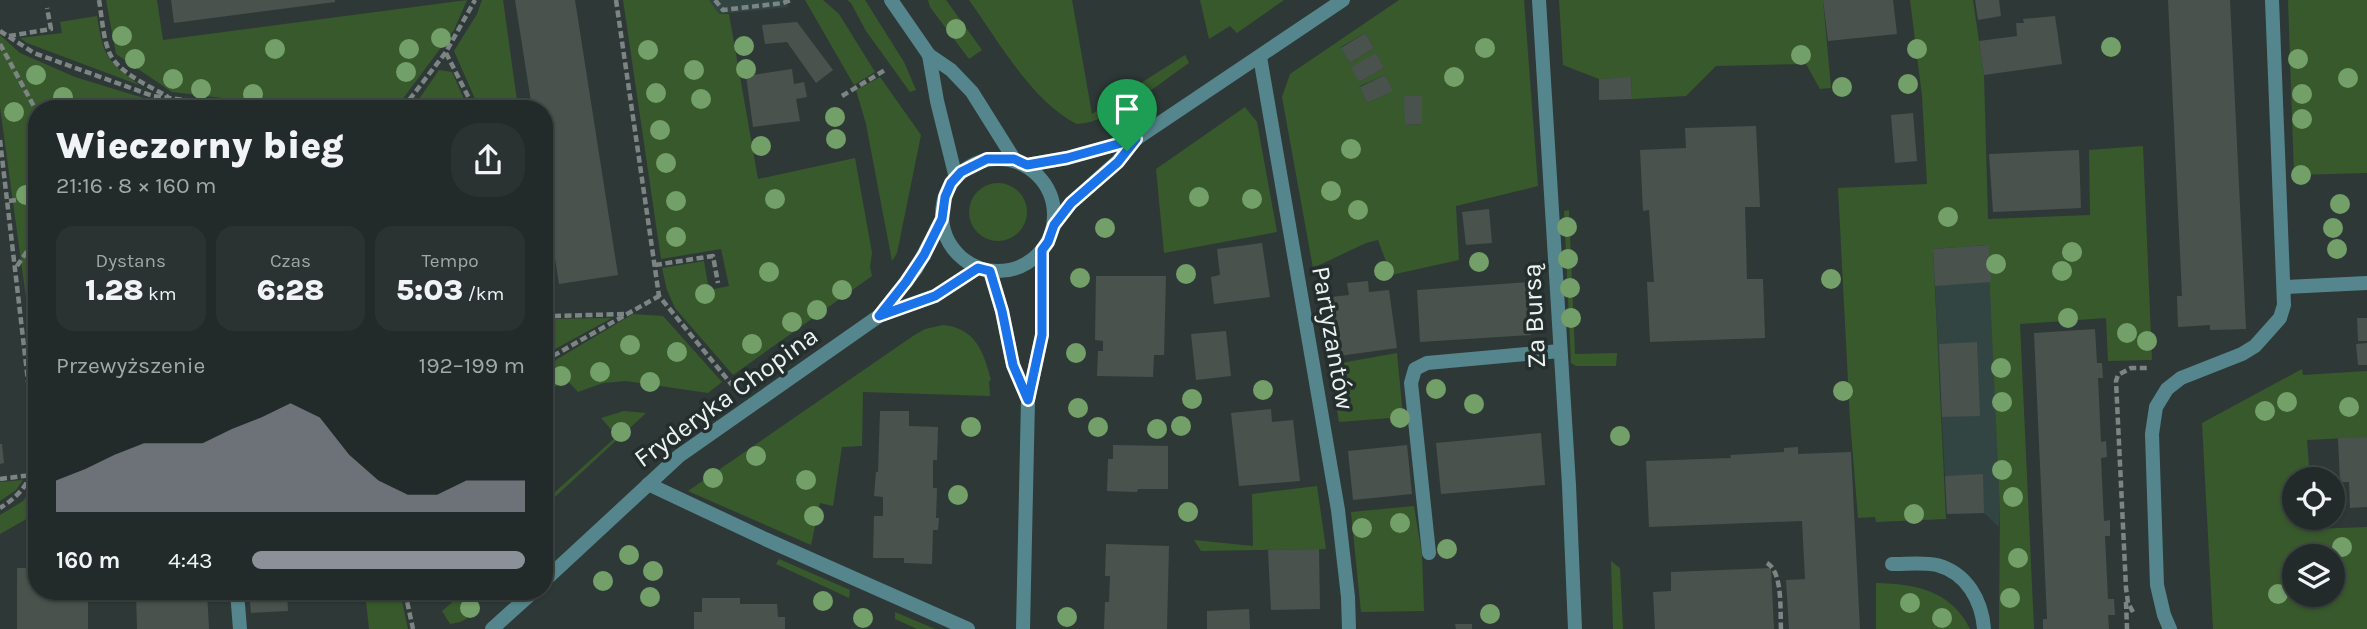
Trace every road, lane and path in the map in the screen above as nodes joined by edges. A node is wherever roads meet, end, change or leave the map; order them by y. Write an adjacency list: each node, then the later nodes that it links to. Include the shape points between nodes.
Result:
1 (99, 0): 20 (path, via 115,62)
2 (475, 0): 15 (path)
3 (615, 0): 35 (path)
4 (715, 0): 10 (path, via 723,10)
5 (791, 0): 10 (path)
6 (891, 0): 16 (street)
7 (1343, 0): 17 (street)
8 (1539, 0): 45 (street, Za Bursą)
9 (2272, 0): 40 (street)
10 (782, 2)
11 (47, 8): 13 (path, via 51,29)
12 (0, 31): 13 (path)
13 (8, 36): 20 (path, via 34,53)
14 (0, 44): 21 (path)
15 (446, 52): 23 (path); 24 (path)
16 (929, 55): 27 (street, via 972,92); 28 (street)
17 (1260, 57): 25 (street); 70 (street, Partyzantów, via 1338,510)
18 (885, 70): 19 (path)
19 (842, 96)
20 (172, 99): 22 (path)
21 (30, 100)
22 (180, 100)
23 (410, 100)
24 (470, 100)
25 (1136, 139): 27 (street, via 1067,158); 32 (street)
26 (0, 141): 30 (path)
27 (1021, 162): 28 (street, via 987,159); 32 (street, via 1049,189)
28 (956, 178): 31 (street, via 945,197)
29 (28, 198): 30 (path)
30 (9, 201): 36 (path)
31 (942, 219): 37 (street, via 956,253); 44 (street, via 916,269)
32 (1054, 225): 34 (street)
33 (28, 249): 36 (path)
34 (1042, 250): 37 (street, via 1023,266); 50 (street, via 1042,335)
35 (655, 265): 38 (path, via 713,256); 41 (path)
36 (16, 266): 48 (path)
37 (984, 270): 44 (street, via 935,296); 50 (street, via 1002,311 1013,365)
38 (718, 282)
39 (2367, 283): 40 (street)
40 (2285, 287): 75 (street, via 2280,318 2255,346 2180,378 2156,407 2152,434 2157,584)
41 (660, 296): 42 (path); 49 (path)
42 (628, 314): 43 (path); 46 (path)
43 (553, 316)
44 (879, 316): 54 (street, Fryderyka Chopina, via 691,447)
45 (1560, 351): 56 (street, via 1427,363 1415,369 1411,383); 71 (street, Za Bursą)
46 (553, 356)
47 (2156, 366): 60 (path, via 2123,371 2116,382)
48 (28, 376)
49 (732, 385)
50 (1028, 400): 69 (street)
51 (28, 476): 52 (path)
52 (0, 479)
53 (28, 481): 55 (path)
54 (648, 484): 59 (street, Fryderyka Chopina); 68 (street)
55 (0, 509)
56 (1429, 553)
57 (1767, 563): 72 (path, via 1777,576)
58 (1892, 564): 73 (street, via 1936,565 1957,575 1980,603)
59 (553, 573)
60 (2126, 588): 64 (path); 74 (path)
61 (238, 600): 65 (street)
62 (407, 600): 66 (path)
63 (524, 600): 67 (street)
64 (2134, 614)
65 (240, 629)
66 (413, 629)
67 (492, 629)
68 (968, 629)
69 (1023, 629)
70 (1349, 629)
71 (1575, 629)
72 (1781, 629)
73 (1984, 629)
74 (2127, 629)
75 (2171, 629)

